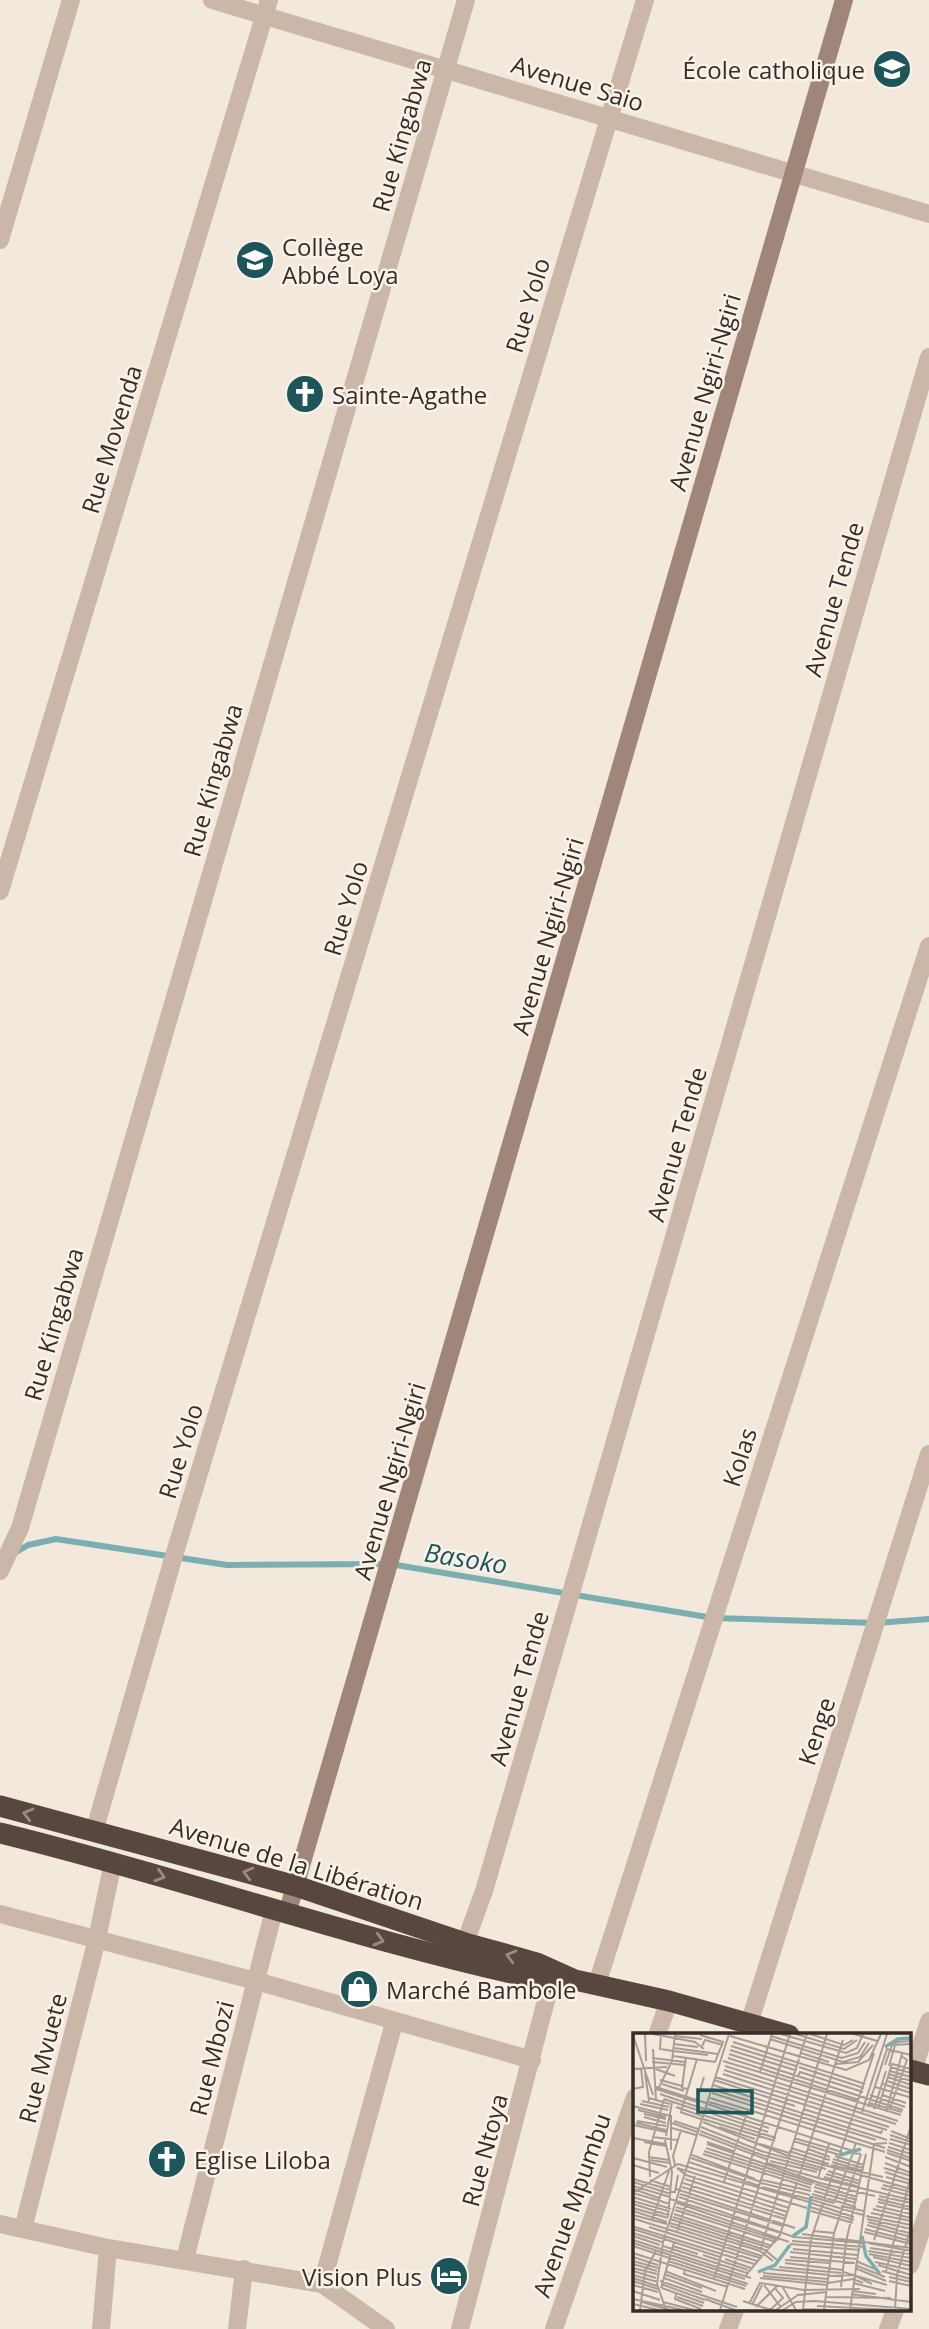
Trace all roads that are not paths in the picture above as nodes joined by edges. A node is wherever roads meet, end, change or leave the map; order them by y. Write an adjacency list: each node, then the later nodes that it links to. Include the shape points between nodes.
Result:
1 (71, 0): 11 (street)
2 (212, 0): 6 (street, Avenue Saio)
3 (466, 0): 7 (street, Rue Kingabwa)
4 (645, 0): 8 (street, Rue Yolo)
5 (844, 0): 9 (street, Avenue Ngiri-Ngiri)
6 (266, 8): 7 (street, Avenue Saio); 13 (street, Rue Movenda)
7 (445, 69): 8 (street, Avenue Saio); 16 (street, Rue Kingabwa, via 20,1528)
8 (609, 118): 9 (street, Avenue Saio); 18 (street, Rue Yolo)
9 (792, 172): 10 (street, Avenue Saio); 21 (street, Avenue Ngiri-Ngiri)
10 (929, 215)
11 (0, 240)
12 (929, 357): 25 (street, Avenue Tende, via 484,1891)
13 (0, 891)
14 (929, 946): 28 (street, Kolas)
15 (929, 1454): 32 (street, Kenge)
16 (0, 1571)
17 (0, 1806): 18 (highway, Avenue de la Libération, one-way to 17)
18 (94, 1832): 21 (highway, Avenue de la Libération, one-way to 18)
19 (0, 1833): 20 (highway, Avenue de la Libération)
20 (113, 1862): 22 (highway, Avenue de la Libération, one-way to 22); 24 (street, Rue Mvuete)
21 (296, 1886): 22 (street, Avenue Ngiri-Ngiri); 25 (highway, Avenue de la Libération)
22 (280, 1912): 26 (highway, Avenue de la Libération, one-way to 26, via 460,1963); 27 (street, Rue Mbozi)
23 (0, 1914): 24 (street)
24 (97, 1939): 27 (street); 40 (street, Rue Mvuete)
25 (465, 1943): 26 (highway, Avenue de la Libération, one-way to 25)
26 (553, 1975): 28 (highway, Avenue de la Libération); 35 (street, Rue Ntoya)
27 (256, 1981): 31 (street); 42 (street, Rue Mbozi)
28 (597, 1984): 29 (highway, Avenue de la Libération)
29 (668, 2001): 32 (highway, Avenue de la Libération); 33 (street)
30 (929, 2021): 36 (street)
31 (394, 2023): 35 (street); 45 (street)
32 (749, 2024): 34 (highway, Avenue de la Libération)
33 (658, 2033)
34 (782, 2033)
35 (532, 2060): 51 (street, Rue Ntoya)
36 (917, 2072)
37 (633, 2103): 52 (street, Avenue Mpumbu)
38 (929, 2207): 43 (street)
39 (0, 2224): 40 (street)
40 (23, 2229): 41 (street)
41 (108, 2248): 42 (street); 48 (street)
42 (185, 2259): 44 (street)
43 (912, 2259)
44 (244, 2269): 45 (street); 49 (street)
45 (322, 2284): 50 (street)
46 (734, 2312): 53 (street)
47 (894, 2312): 54 (street)
48 (101, 2329)
49 (237, 2329)
50 (386, 2329)
51 (460, 2329)
52 (554, 2329)
53 (728, 2329)
54 (888, 2329)

